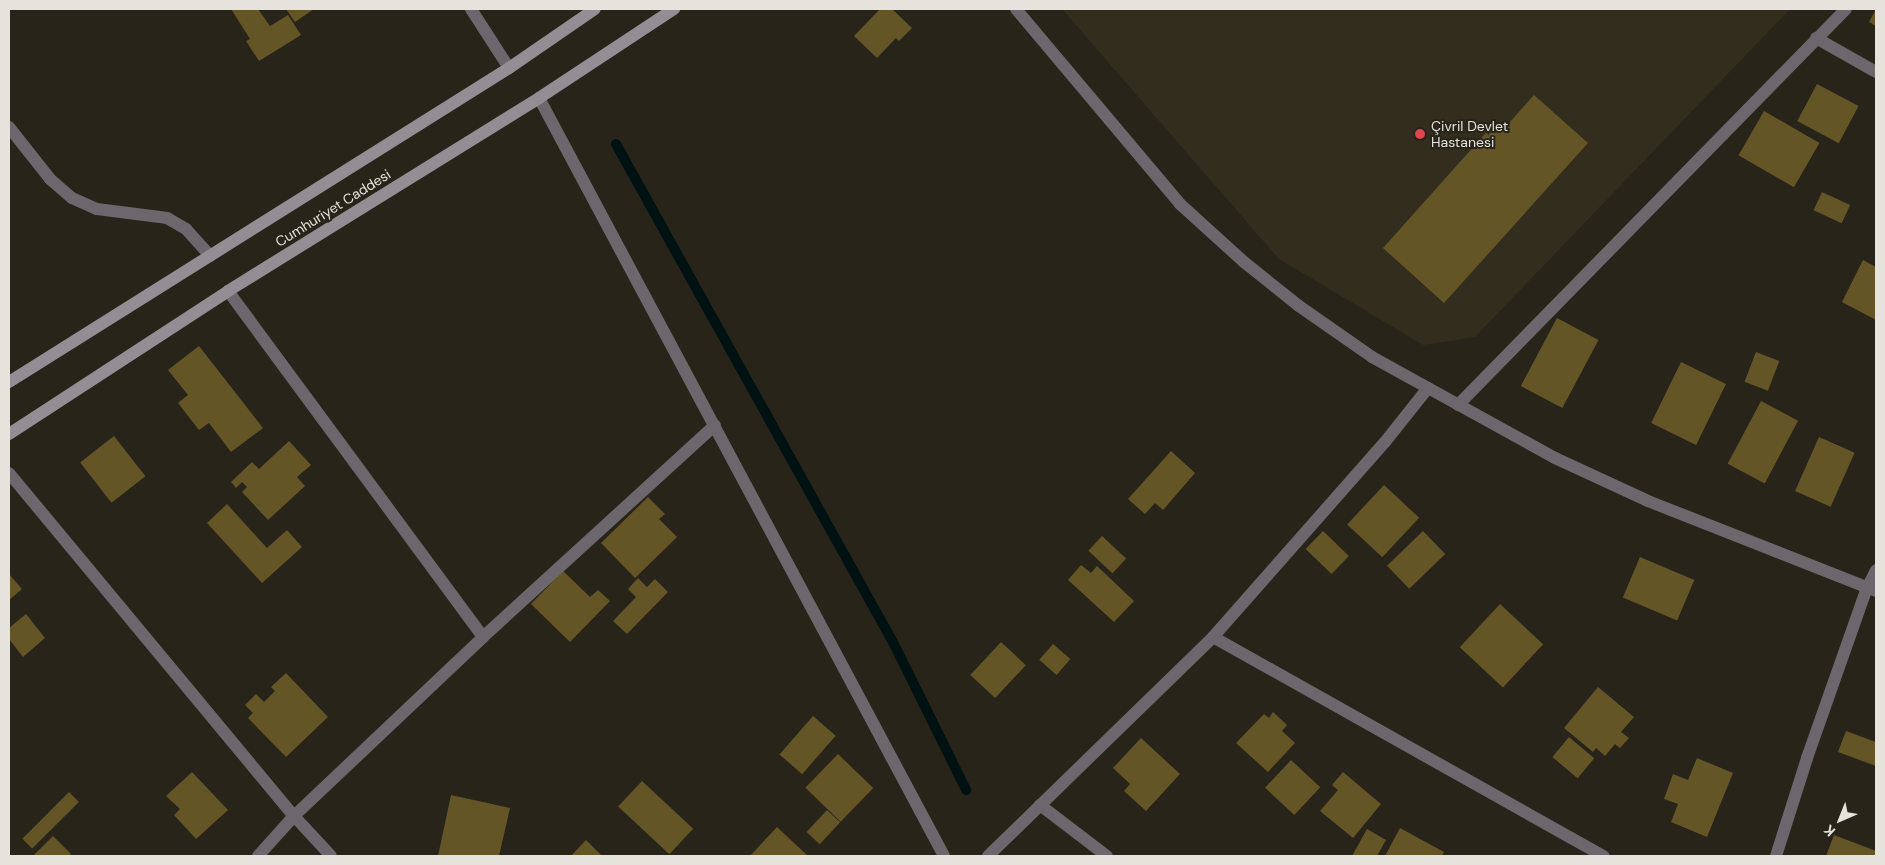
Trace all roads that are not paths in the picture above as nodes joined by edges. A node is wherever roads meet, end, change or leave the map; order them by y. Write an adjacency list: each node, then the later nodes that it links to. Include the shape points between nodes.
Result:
1 (471, 9): 7 (street)
2 (595, 9): 7 (main road, Cumhuriyet Caddesi)
3 (674, 9): 9 (main road, Cumhuriyet Caddesi)
4 (1016, 9): 14 (street, via 1194,217 1299,306 1372,356)
5 (1846, 9): 6 (street)
6 (1816, 38): 8 (street); 15 (street)
7 (509, 68): 11 (main road, Cumhuriyet Caddesi)
8 (1876, 72)
9 (539, 98): 12 (main road, Cumhuriyet Caddesi); 16 (street)
10 (9, 127): 11 (street, via 50,179 72,198 97,209 167,218 186,229)
11 (210, 256): 13 (main road, Cumhuriyet Caddesi)
12 (228, 291): 17 (main road, Cumhuriyet Caddesi); 21 (street)
13 (9, 382)
14 (1428, 388): 15 (street); 22 (street, via 1385,442)
15 (1458, 405): 20 (street, via 1555,458 1648,501)
16 (715, 425): 21 (street); 27 (street)
17 (9, 434)
18 (9, 473): 24 (street)
19 (1876, 570): 20 (street)
20 (1872, 590): 31 (street, via 1807,758)
21 (483, 637): 24 (street)
22 (1213, 637): 23 (street); 30 (street)
23 (1040, 806): 28 (street); 29 (street)
24 (294, 816): 25 (street); 26 (street)
25 (258, 856)
26 (331, 856)
27 (944, 856)
28 (988, 856)
29 (1107, 856)
30 (1604, 856)
31 (1776, 856)

